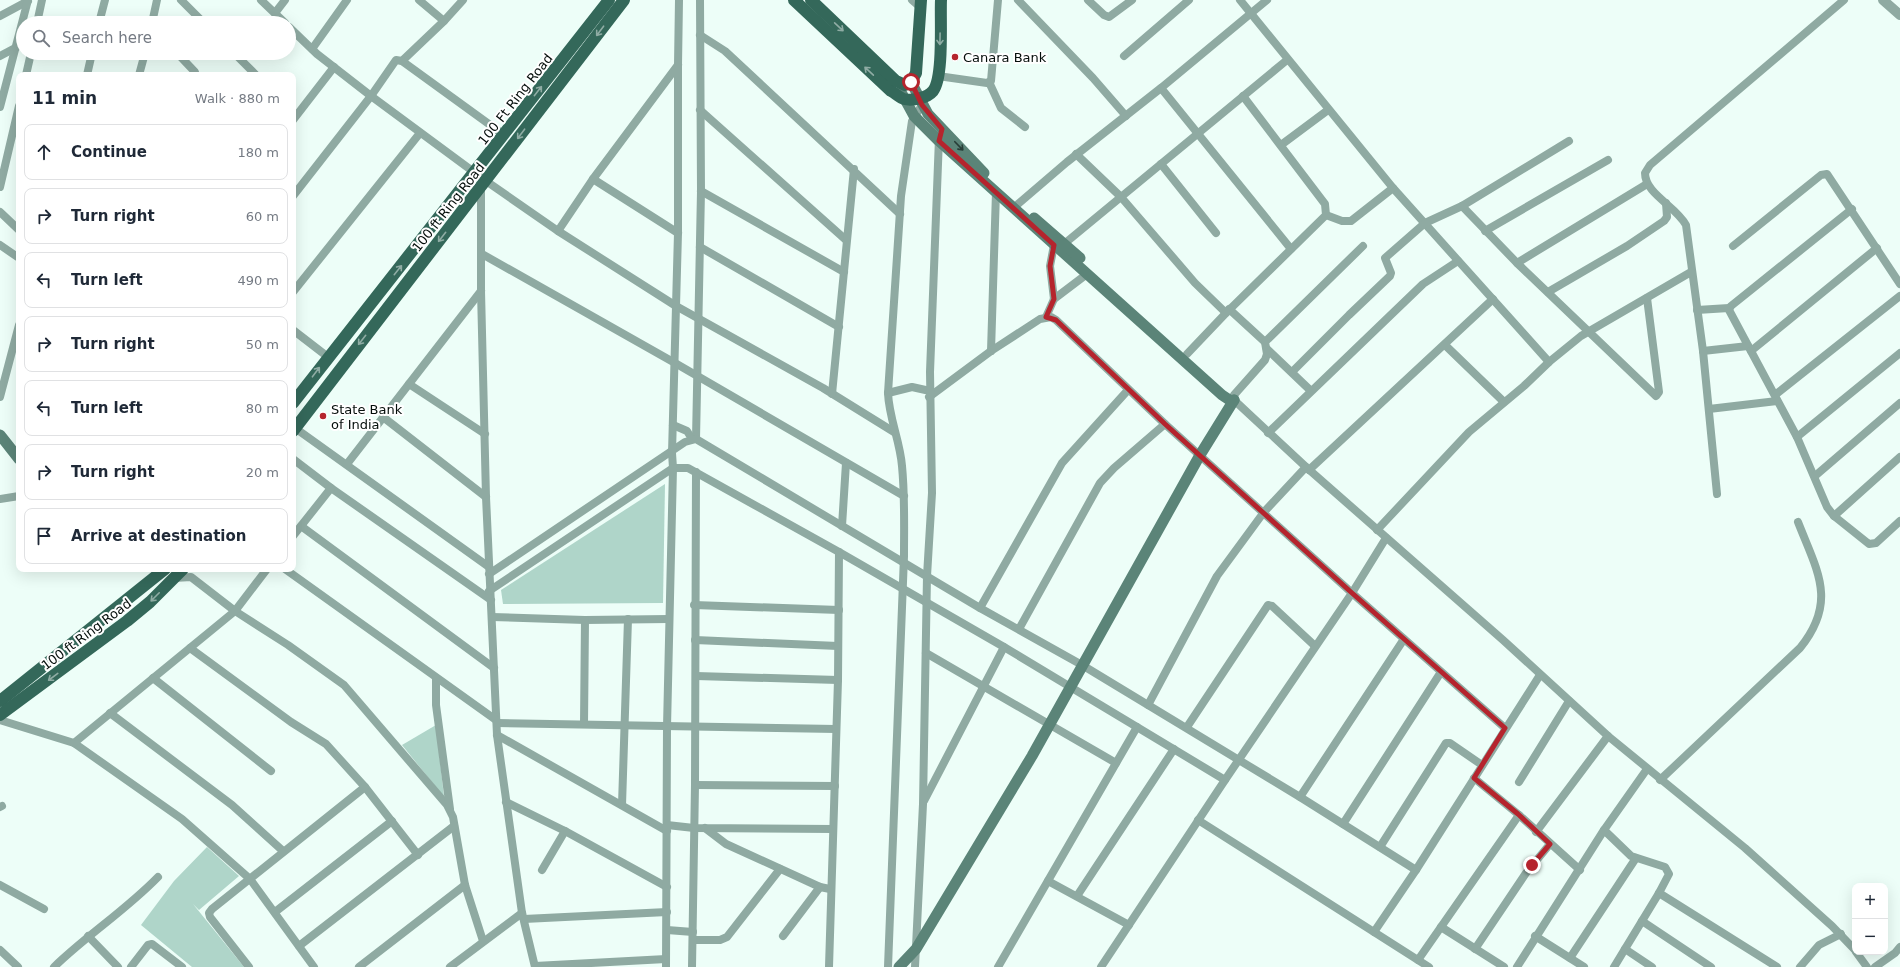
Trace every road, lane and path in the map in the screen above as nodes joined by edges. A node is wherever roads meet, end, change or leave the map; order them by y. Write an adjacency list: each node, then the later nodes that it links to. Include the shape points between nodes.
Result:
1 (42, 0): 32 (street)
2 (105, 0): 33 (street)
3 (157, 0): 34 (street)
4 (181, 0): 35 (street)
5 (261, 0): 28 (street)
6 (285, 0): 28 (street)
7 (347, 0): 42 (street)
8 (419, 0): 38 (street)
9 (463, 0): 38 (street)
10 (609, 0): 80 (main road, 100 Ft Ring Road, one-way to 10)
11 (624, 0): 90 (main road, 100 ft Ring Road, one-way to 90)
12 (679, 0): 53 (street)
13 (700, 0): 40 (street)
14 (794, 0): 67 (main road, one-way to 14, via 891,91)
15 (811, 0): 61 (main road, one-way to 61)
16 (941, 0): 60 (main road, one-way to 60)
17 (998, 0): 63 (street)
18 (1018, 0): 74 (street)
19 (1088, 0): 20 (street, via 1109,17)
20 (1132, 0)
21 (1189, 0): 45 (street)
22 (1240, 0): 29 (street)
23 (1267, 0): 29 (street)
24 (1844, 0): 91 (street, via 1650,166 1645,173)
25 (1883, 0): 37 (street)
26 (28, 1): 30 (street); 31 (street)
27 (918, 2): 62 (main road, via 917,66)
28 (275, 13): 36 (street)
29 (1250, 14): 51 (street); 64 (street)
30 (0, 16)
31 (24, 16)
32 (39, 16)
33 (101, 16)
34 (154, 16)
35 (197, 16)
36 (278, 16)
37 (1900, 16)
38 (444, 22): 52 (street)
39 (296, 34): 42 (street)
40 (700, 35): 70 (street); 87 (street, via 725,51)
41 (16, 48): 44 (street)
42 (312, 49): 54 (street)
43 (16, 51): 69 (street)
44 (0, 56)
45 (1124, 56)
46 (29, 60): 55 (street)
47 (90, 60): 56 (street)
48 (142, 60): 57 (street)
49 (183, 60): 58 (street)
50 (241, 60): 59 (street)
51 (1287, 60): 66 (street); 71 (street)
52 (402, 61): 65 (street, via 394,62); 80 (street)
53 (678, 65): 89 (street); 110 (street)
54 (334, 66): 65 (street); 72 (street)
55 (27, 72)
56 (88, 72)
57 (140, 72)
58 (194, 72)
59 (253, 72)
60 (938, 76): 63 (street); 68 (main road, via 932,91)
61 (896, 80): 62 (main road, via 905,85); 67 (main road)
62 (911, 82): 68 (main road)
63 (989, 82): 75 (street, via 1001,108)
64 (1162, 88): 74 (street); 79 (street)
65 (371, 96): 78 (street); 95 (street)
66 (1243, 96): 79 (street); 83 (street)
67 (904, 99): 68 (main road); 73 (main road)
68 (920, 102): 73 (street); 76 (main road)
69 (0, 108)
70 (700, 110): 94 (street); 111 (street)
71 (1328, 110): 83 (street); 93 (street)
72 (296, 114)
73 (914, 116): 81 (main road); 103 (street, via 909,136)
74 (1126, 116): 84 (street)
75 (1025, 127)
76 (942, 129): 81 (street); 99 (main road, one-way to 99)
77 (16, 132): 92 (street)
78 (420, 133): 88 (street); 127 (street)
79 (1198, 133): 86 (street); 118 (street)
80 (504, 136): 88 (main road, 100 Ft Ring Road)
81 (939, 141): 96 (main road); 163 (street)
82 (1569, 142): 100 (street)
83 (1281, 145): 104 (street, via 1325,204)
84 (1076, 154): 97 (street); 99 (street)
85 (1608, 160): 108 (street)
86 (1160, 164): 97 (street); 109 (street)
87 (854, 169): 103 (street); 111 (street)
88 (475, 173): 90 (street); 153 (main road, 100 Ft Ring Road, one-way to 88)
89 (593, 179): 107 (street); 110 (street)
90 (483, 183): 107 (street); 119 (street); 174 (main road, 100 ft Ring Road, one-way to 174)
91 (1646, 184): 98 (street); 122 (street)
92 (0, 187)
93 (1393, 188): 104 (street, via 1351,221 1342,221); 105 (street)
94 (701, 191): 114 (street); 123 (street)
95 (296, 192)
96 (996, 192): 113 (main road); 149 (street)
97 (1121, 197): 113 (street); 139 (street, via 1195,283)
98 (1666, 203): 124 (street, via 1682,217 1686,226); 129 (street, via 1667,217 1664,221 1627,246)
99 (1018, 204): 113 (main road)
100 (1462, 206): 105 (street); 108 (street)
101 (1852, 209): 116 (street, via 1830,176 1824,174); 117 (street); 136 (street)
102 (0, 212): 106 (street)
103 (900, 214): 161 (street)
104 (1326, 215): 118 (street)
105 (1425, 224): 121 (street); 156 (street, via 1386,256 1390,276)
106 (16, 227)
107 (558, 231): 134 (street)
108 (1486, 231): 122 (street)
109 (1216, 233)
110 (678, 234): 134 (street)
111 (846, 240): 123 (street)
112 (0, 245): 120 (street)
113 (1059, 245): 125 (main road); 132 (street, via 1050,266); 152 (main road)
114 (700, 246): 140 (street); 142 (street)
115 (1363, 246): 147 (street)
116 (1733, 246)
117 (1877, 248): 126 (street); 148 (street)
118 (1292, 249): 139 (street)
119 (482, 254): 128 (street); 155 (street)
120 (16, 256)
121 (1458, 261): 133 (street); 160 (street, via 1423,284)
122 (1517, 263): 129 (street)
123 (844, 272): 142 (street)
124 (1691, 272): 131 (street); 138 (street)
125 (1087, 274): 132 (street); 165 (main road, via 1222,395 1230,401)
126 (1900, 284)
127 (296, 288)
128 (481, 291): 135 (street); 137 (street)
129 (1548, 292): 144 (street)
130 (1900, 296): 166 (street)
131 (1647, 298): 144 (street); 144 (street, via 1658,395 1653,395)
132 (1054, 299): 141 (street)
133 (1494, 300): 146 (street); 154 (street)
134 (676, 306): 140 (street); 155 (street)
135 (482, 307): 137 (street); 178 (street)
136 (1729, 308): 138 (street); 148 (street)
137 (467, 309): 158 (street)
138 (1697, 310): 150 (street)
139 (1227, 311): 147 (street); 152 (street)
140 (697, 317): 157 (street); 162 (street)
141 (1046, 317): 149 (street); 159 (street, via 1056,320)
142 (839, 327): 162 (street)
143 (296, 332): 153 (street)
144 (1589, 332): 154 (street)
145 (16, 336): 164 (street)
146 (1445, 345): 168 (street); 190 (street)
147 (1266, 346): 156 (street); 165 (street, via 1265,360)
148 (1749, 349): 150 (street); 166 (street)
149 (991, 351): 163 (street)
150 (1702, 351): 170 (street)
151 (1900, 353): 180 (street)
152 (1187, 354): 165 (main road)
153 (328, 356): 167 (main road, 100 Ft Ring Road, one-way to 153)
154 (1549, 362): 168 (street)
155 (675, 363): 157 (street); 173 (street)
156 (1292, 372): 160 (street)
157 (697, 377): 181 (street); 187 (street)
158 (409, 384): 171 (street); 178 (street)
159 (1128, 390): 172 (street); 222 (street, via 1062,463)
160 (1310, 390): 177 (street)
161 (888, 393): 163 (street, via 912,387); 176 (street, via 889,413)
162 (832, 394): 176 (street)
163 (930, 394): 215 (street, via 932,493)
164 (0, 397)
165 (1234, 398): 177 (street); 184 (main road)
166 (1776, 398): 170 (street); 180 (street)
167 (296, 399)
168 (1504, 402): 205 (street, via 1469,432)
169 (1900, 403): 192 (street)
170 (1709, 409): 194 (street)
171 (384, 417): 188 (street); 197 (street)
172 (1165, 424): 184 (street); 229 (street, via 1100,483)
173 (673, 425): 181 (street, via 687,431); 182 (street)
174 (296, 427)
175 (296, 431): 188 (street)
176 (894, 432): 196 (street, via 902,466)
177 (1268, 432): 190 (street)
178 (485, 434): 197 (street)
179 (0, 435): 183 (main road)
180 (1797, 437): 192 (street)
181 (694, 439): 182 (street); 204 (street)
182 (672, 453): 189 (street); 210 (street)
183 (16, 455)
184 (1200, 455): 199 (street); 237 (main road)
185 (1900, 457): 200 (street)
186 (296, 460): 193 (street)
187 (846, 463): 196 (street); 204 (street)
188 (347, 464): 210 (street)
189 (673, 468): 191 (street, via 684,467); 217 (street); 227 (street)
190 (1307, 469): 199 (street); 205 (street)
191 (696, 472): 208 (street); 221 (street)
192 (1815, 476): 200 (street)
193 (331, 488): 203 (street); 219 (street)
194 (1717, 494)
195 (16, 496): 198 (street)
196 (904, 496): 209 (street)
197 (486, 497): 210 (street)
198 (0, 499)
199 (1264, 512): 218 (street); 249 (street, via 1207,592)
200 (1834, 516): 201 (street, via 1866,543 1872,545)
201 (1900, 521)
202 (1798, 522): 274 (street, via 1820,582 1822,606 1814,628 1800,648)
203 (301, 526): 206 (street); 238 (street)
204 (842, 526): 209 (street)
205 (1377, 530): 207 (street)
206 (296, 532)
207 (1386, 538): 218 (street); 240 (street)
208 (839, 552): 216 (street); 223 (street)
209 (903, 563): 215 (street); 216 (street)
210 (489, 571): 217 (street)
211 (159, 572): 247 (main road, 100 Ft Ring Road)
212 (265, 572): 224 (street)
213 (289, 572): 243 (street)
214 (179, 573): 224 (street, via 191,577); 251 (main road, 100 ft Ring Road, one-way to 251, via 127,621)
215 (927, 576): 220 (street); 222 (street)
216 (902, 588): 220 (street); 353 (street)
217 (489, 591): 219 (street)
218 (1352, 593): 230 (street); 233 (street)
219 (491, 600): 225 (street)
220 (927, 603): 234 (street); 236 (street)
221 (694, 605): 223 (street); 231 (street)
222 (980, 608): 229 (street)
223 (839, 610): 232 (street)
224 (235, 611): 235 (street); 283 (street, via 288,644 344,685)
225 (492, 617): 228 (street); 238 (street)
226 (628, 619): 227 (street); 228 (street); 256 (street)
227 (669, 619): 257 (street)
228 (585, 620): 254 (street)
229 (1019, 629): 237 (street)
230 (1404, 639): 239 (street); 279 (street)
231 (695, 640): 232 (street); 241 (street)
232 (838, 646): 244 (street)
233 (1315, 646): 260 (street, via 1268,605); 267 (street)
234 (1004, 647): 245 (street); 246 (street)
235 (190, 648): 242 (street); 278 (street, via 291,722 326,744)
236 (926, 652): 245 (street); 281 (street)
237 (1082, 665): 246 (main road); 249 (street)
238 (494, 668): 253 (street)
239 (1441, 672): 261 (street); 287 (street)
240 (1540, 675): 248 (street); 261 (street)
241 (696, 676): 244 (street); 258 (street)
242 (153, 678): 250 (street); 271 (street)
243 (436, 678): 253 (street); 283 (street, via 436,705)
244 (838, 680): 262 (street)
245 (985, 686): 255 (street); 281 (street)
246 (1070, 686): 255 (main road); 259 (street)
247 (0, 701)
248 (1569, 701): 264 (street); 275 (street)
249 (1148, 705): 260 (street)
250 (110, 713): 265 (street); 298 (street, via 232,805)
251 (0, 715)
252 (0, 720): 265 (street)
253 (496, 721): 254 (street); 263 (street)
254 (584, 724): 256 (street)
255 (1049, 724): 268 (street); 333 (main road)
256 (625, 726): 257 (street); 282 (street)
257 (667, 727): 258 (street); 289 (street)
258 (695, 727): 262 (street); 276 (street)
259 (1137, 727): 266 (street); 268 (street)
260 (1187, 727): 267 (street)
261 (1505, 728): 269 (street)
262 (836, 729): 277 (street)
263 (497, 735): 280 (street); 282 (street)
264 (1608, 736): 270 (street); 295 (street)
265 (74, 743): 306 (street, via 182,819)
266 (1174, 749): 273 (street); 314 (street)
267 (1239, 759): 273 (street); 279 (street)
268 (1116, 763): 307 (street)
269 (1482, 765): 272 (street); 297 (street, via 1450,743 1446,743)
270 (1647, 769): 274 (street); 293 (street)
271 (271, 771)
272 (1474, 778): 284 (street); 303 (street)
273 (1225, 780): 285 (street)
274 (1660, 780): 324 (street, via 1745,848)
275 (1519, 782)
276 (695, 785): 277 (street); 290 (street)
277 (835, 786): 292 (street)
278 (365, 787): 286 (street); 298 (street)
279 (1300, 797): 287 (street)
280 (506, 802): 294 (street); 318 (street)
281 (923, 804): 333 (street)
282 (622, 805): 289 (street)
283 (451, 810): 288 (street)
284 (1518, 814): 295 (street); 321 (street)
285 (1198, 820): 320 (street); 323 (street)
286 (392, 821): 299 (street); 316 (street)
287 (1343, 824): 297 (street)
288 (454, 826): 299 (street); 309 (street)
289 (667, 828): 290 (street); 310 (street)
290 (694, 828): 291 (street); 326 (street)
291 (705, 828): 292 (street); 301 (street, via 721,841)
292 (833, 829): 312 (street)
293 (1604, 830): 300 (street, via 1626,853); 304 (street)
294 (565, 831): 302 (street); 310 (street)
295 (1536, 832): 296 (street)
296 (1550, 844): 304 (street); 334 (street, via 1526,873)
297 (1380, 847): 303 (street)
298 (283, 851): 306 (street)
299 (418, 855): 330 (street)
300 (1636, 858): 313 (street, via 1668,870); 338 (street)
301 (780, 869): 311 (street); 326 (street, via 727,937 720,940)
302 (542, 870)
303 (1416, 870): 323 (street)
304 (1580, 870): 328 (street)
305 (158, 877): 325 (street, via 133,902)
306 (250, 879): 316 (street); 346 (street, via 209,913)
307 (1048, 881): 314 (street); 356 (street)
308 (0, 885): 315 (street)
309 (465, 885): 329 (street); 348 (street)
310 (667, 887): 317 (street)
311 (820, 887): 312 (street); 327 (street)
312 (830, 889): 352 (street)
313 (1659, 893): 319 (street); 365 (street)
314 (1077, 896): 320 (street)
315 (44, 909)
316 (275, 912): 330 (street)
317 (667, 912): 318 (street); 322 (street)
318 (523, 916): 329 (street); 350 (street)
319 (1642, 921): 335 (street); 364 (street)
320 (1129, 925): 357 (street)
321 (1441, 927): 334 (street); 339 (street)
322 (667, 930): 326 (street); 340 (street)
323 (1374, 932): 339 (street)
324 (1841, 934): 331 (street); 366 (street, via 1819,945)
325 (88, 936): 342 (street); 343 (street)
326 (693, 936): 351 (street)
327 (783, 936)
328 (1535, 936): 338 (street); 360 (street)
329 (483, 941): 349 (street)
330 (299, 946): 347 (street)
331 (1852, 946)
332 (1900, 947): 368 (street)
333 (916, 949): 354 (main road); 355 (street)
334 (1475, 949): 359 (street)
335 (1625, 949): 362 (street); 363 (street)
336 (0, 950): 341 (street)
337 (1859, 955): 367 (street)
338 (1570, 958): 361 (street)
339 (1418, 960): 358 (street)
340 (666, 963): 350 (street)
341 (18, 967)
342 (54, 967)
343 (118, 967)
344 (131, 967): 345 (street, via 148,945 152,944)
345 (182, 967)
346 (249, 967)
347 (314, 967)
348 (359, 967)
349 (450, 967)
350 (535, 967)
351 (692, 967)
352 (829, 967)
353 (888, 967)
354 (899, 967)
355 (915, 967)
356 (998, 967)
357 (1101, 967)
358 (1428, 967)
359 (1504, 967)
360 (1516, 967)
361 (1584, 967)
362 (1614, 967)
363 (1652, 967)
364 (1711, 967)
365 (1777, 967)
366 (1800, 967)
367 (1867, 967)
368 (1875, 967)

